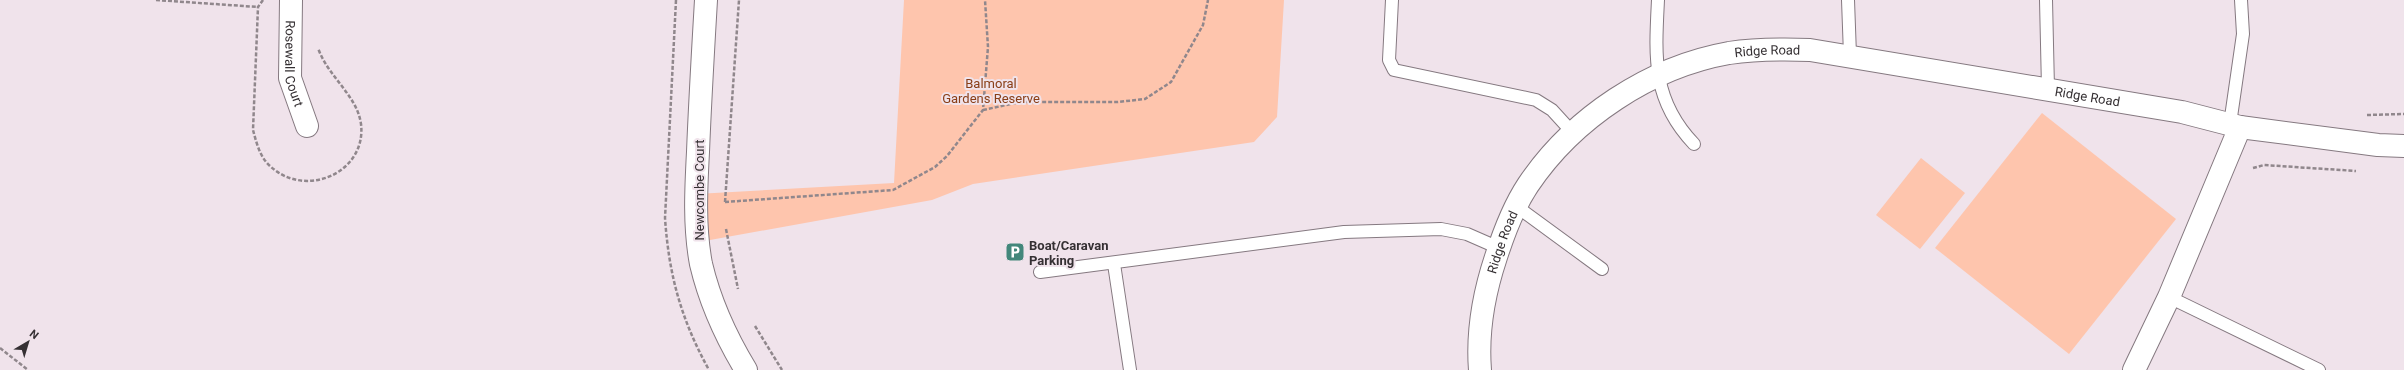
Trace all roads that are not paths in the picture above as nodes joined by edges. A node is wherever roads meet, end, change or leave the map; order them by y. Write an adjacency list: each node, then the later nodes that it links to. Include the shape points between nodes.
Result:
1 (291, 0): 12 (street, Rosewall Court, via 290,78)
2 (706, 0): 22 (street, Newcombe Court, via 696,179 697,227 702,264 714,307)
3 (1392, 0): 13 (lane, via 1389,60 1394,70 1536,100 1552,110)
4 (1658, 0): 9 (lane)
5 (1848, 0): 8 (lane)
6 (2046, 0): 10 (lane)
7 (2241, 0): 11 (lane, via 2243,34)
8 (1850, 55): 9 (street, Ridge Road, via 1810,50 1755,50 1705,60); 10 (street, Ridge Road)
9 (1657, 77): 13 (street, Ridge Road, via 1610,103); 14 (lane, via 1672,118)
10 (2048, 88): 11 (street, Ridge Road, via 2182,112)
11 (2235, 125): 15 (street, Ridge Road, via 2378,145); 21 (street)
12 (308, 126)
13 (1573, 133): 16 (street, Ridge Road, via 1540,168)
14 (1694, 144)
15 (2404, 146)
16 (1516, 206): 17 (street, Ridge Road); 19 (lane)
17 (1498, 248): 18 (lane, via 1461,233 1428,228 1344,232); 24 (street, Ridge Road, via 1482,315)
18 (1114, 264): 20 (lane); 23 (lane)
19 (1602, 269)
20 (1040, 272)
21 (2169, 297): 25 (street); 26 (lane)
22 (746, 370)
23 (1130, 370)
24 (1480, 370)
25 (2134, 370)
26 (2319, 370)

